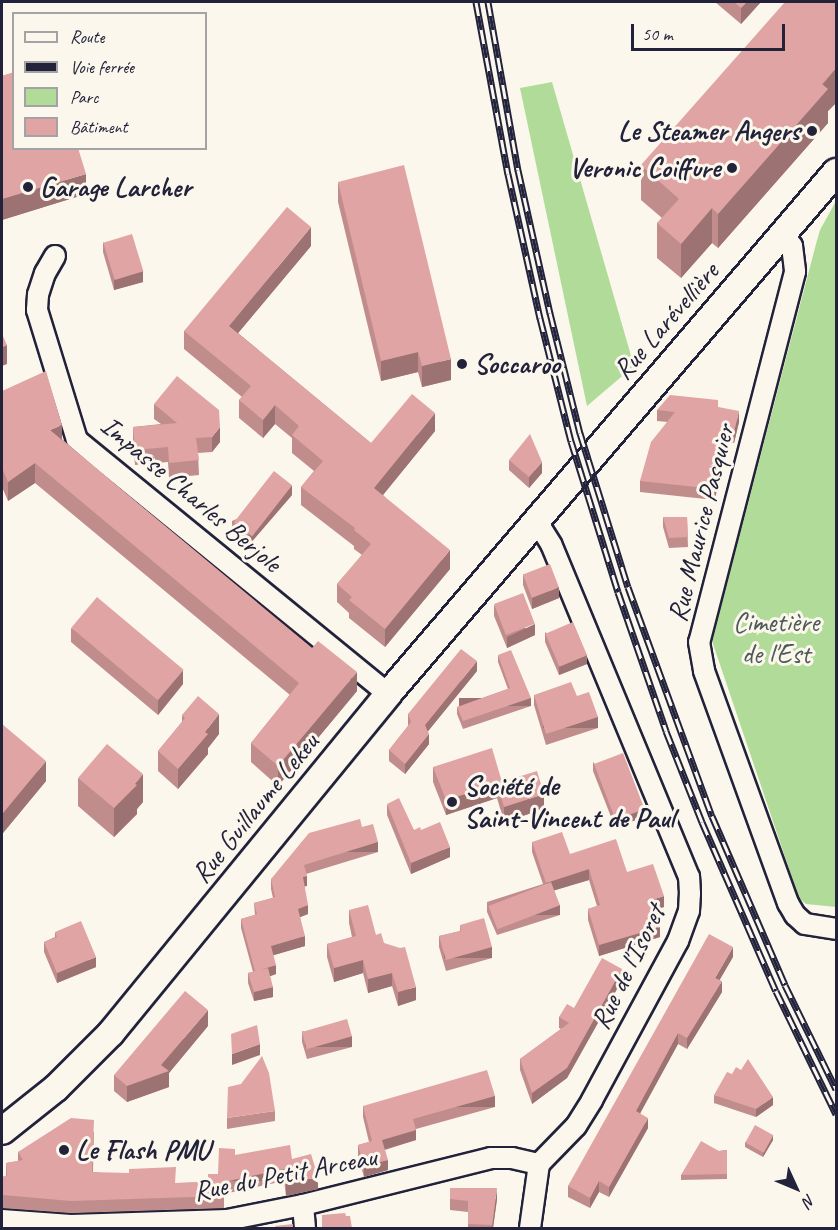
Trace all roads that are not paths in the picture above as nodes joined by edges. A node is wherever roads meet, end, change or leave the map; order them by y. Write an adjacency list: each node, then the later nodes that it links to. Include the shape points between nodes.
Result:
1 (837, 172): 2 (street, Rue Larévellière)
2 (783, 234): 4 (street, Rue Larévellière); 6 (street, Rue Maurice Pasquier, via 792,246 795,272 699,642 704,671 788,903 805,924)
3 (56, 256): 5 (street, Impasse Charles Berjole, via 45,273 37,310 77,440)
4 (539, 516): 5 (street, Rue Guillaume Lekeu); 8 (street, Rue de l'Isoret, via 689,877 690,894 687,919 678,941 592,1100 576,1126)
5 (388, 693): 7 (street, Rue Guillaume Lekeu, via 111,1033 56,1088)
6 (837, 929)
7 (2, 1131)
8 (539, 1164): 9 (street, Rue du Petit Arceau, via 491,1158); 12 (street)
9 (303, 1205): 10 (street, Rue du Petit Arceau, via 227,1220 71,1226); 11 (street)
10 (2, 1223)
11 (305, 1228)
12 (530, 1228)

